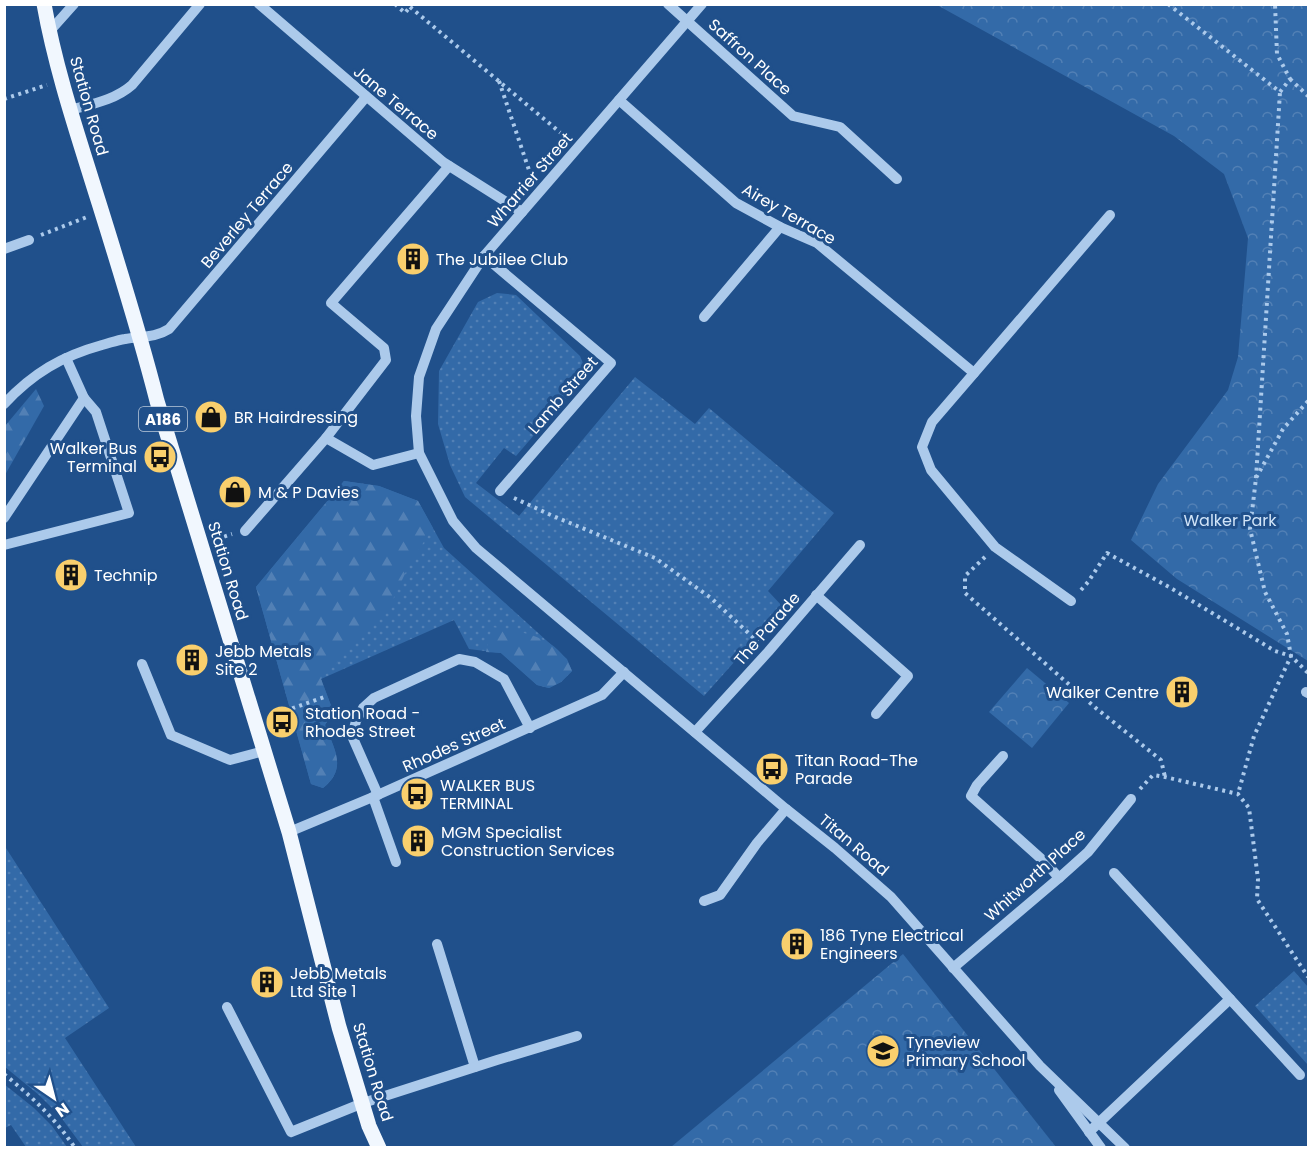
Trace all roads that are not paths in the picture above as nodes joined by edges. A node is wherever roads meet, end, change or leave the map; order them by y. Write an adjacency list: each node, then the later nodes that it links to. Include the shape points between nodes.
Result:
1 (44, 4): 8 (main road, Station Road / A186)
2 (74, 4): 8 (street)
3 (200, 4): 11 (street, via 132,85 112,98)
4 (259, 4): 9 (street, Jane Terrace)
5 (668, 4): 7 (street, Saffron Place)
6 (702, 4): 7 (street, Wharrier Street)
7 (688, 21): 10 (street, Wharrier Street); 13 (street, Saffron Place, via 793,116 840,127)
8 (49, 33): 11 (main road, Station Road / A186)
9 (366, 97): 12 (street, Jane Terrace); 21 (street, Beverley Terrace, via 177,321 163,333)
10 (620, 100): 14 (street, Wharrier Street); 16 (street, Airey Terrace, via 736,203)
11 (70, 110): 21 (main road, Station Road / A186)
12 (449, 166): 14 (street, Jane Terrace); 26 (street, via 332,303 384,348 386,360)
13 (897, 179)
14 (522, 212): 19 (street, Wharrier Street)
15 (1110, 215): 23 (street)
16 (780, 227): 20 (street); 23 (street, Airey Terrace, via 817,243)
17 (29, 240): 18 (street)
18 (4, 249)
19 (484, 256): 27 (street, Wharrier Street, via 436,329 419,377); 28 (street, Lamb Street, via 611,363)
20 (704, 317)
21 (141, 337): 22 (street, Beverley Terrace); 40 (main road, Station Road / A186)
22 (66, 358): 24 (street); 25 (street, Beverley Terrace, via 30,379)
23 (974, 373): 34 (street, via 932,422 922,447 931,470 995,548)
24 (84, 398): 29 (street); 31 (street, via 96,412 129,513)
25 (4, 404)
26 (326, 438): 27 (street, via 373,465); 30 (street)
27 (419, 453): 36 (street, Wharrier Street, via 453,520 476,548)
28 (500, 491)
29 (4, 518)
30 (244, 531)
31 (4, 544)
32 (860, 545): 33 (street, The Parade)
33 (816, 595): 37 (street, via 908,676); 39 (street, The Parade)
34 (1071, 601)
35 (142, 664): 40 (street, via 171,735 230,760)
36 (624, 672): 38 (street, Rhodes Street, via 602,695); 39 (street, Titan Road)
37 (876, 714)
38 (530, 728): 42 (street, Rhodes Street); 42 (street, via 504,679 475,662 459,659 374,698 363,708 352,736)
39 (695, 732): 44 (street, Titan Road)
40 (264, 751): 45 (main road, Station Road / A186)
41 (1003, 756): 48 (street, via 971,796)
42 (375, 796): 45 (street, Rhodes Street); 46 (street)
43 (1131, 799): 48 (street, Whitworth Place, via 1088,852)
44 (786, 809): 49 (street, via 720,894); 51 (street, Titan Road, via 891,897)
45 (288, 832): 58 (main road, Station Road / A186)
46 (396, 862)
47 (1114, 873): 52 (street)
48 (1059, 878): 51 (street, Whitworth Place)
49 (704, 901)
50 (437, 944): 56 (street)
51 (953, 968): 55 (street, Titan Road)
52 (1230, 999): 57 (street); 59 (street)
53 (227, 1007): 58 (street, via 291,1132)
54 (577, 1036): 56 (street)
55 (1040, 1066): 59 (street, Titan Road); 60 (street, Titan Road)
56 (475, 1067): 58 (street)
57 (1300, 1075)
58 (363, 1104): 61 (main road, Station Road / A186)
59 (1100, 1122): 60 (street); 63 (street, Titan Road)
60 (1089, 1132): 62 (street, Titan Road)
61 (379, 1148)
62 (1101, 1148)
63 (1125, 1148)

